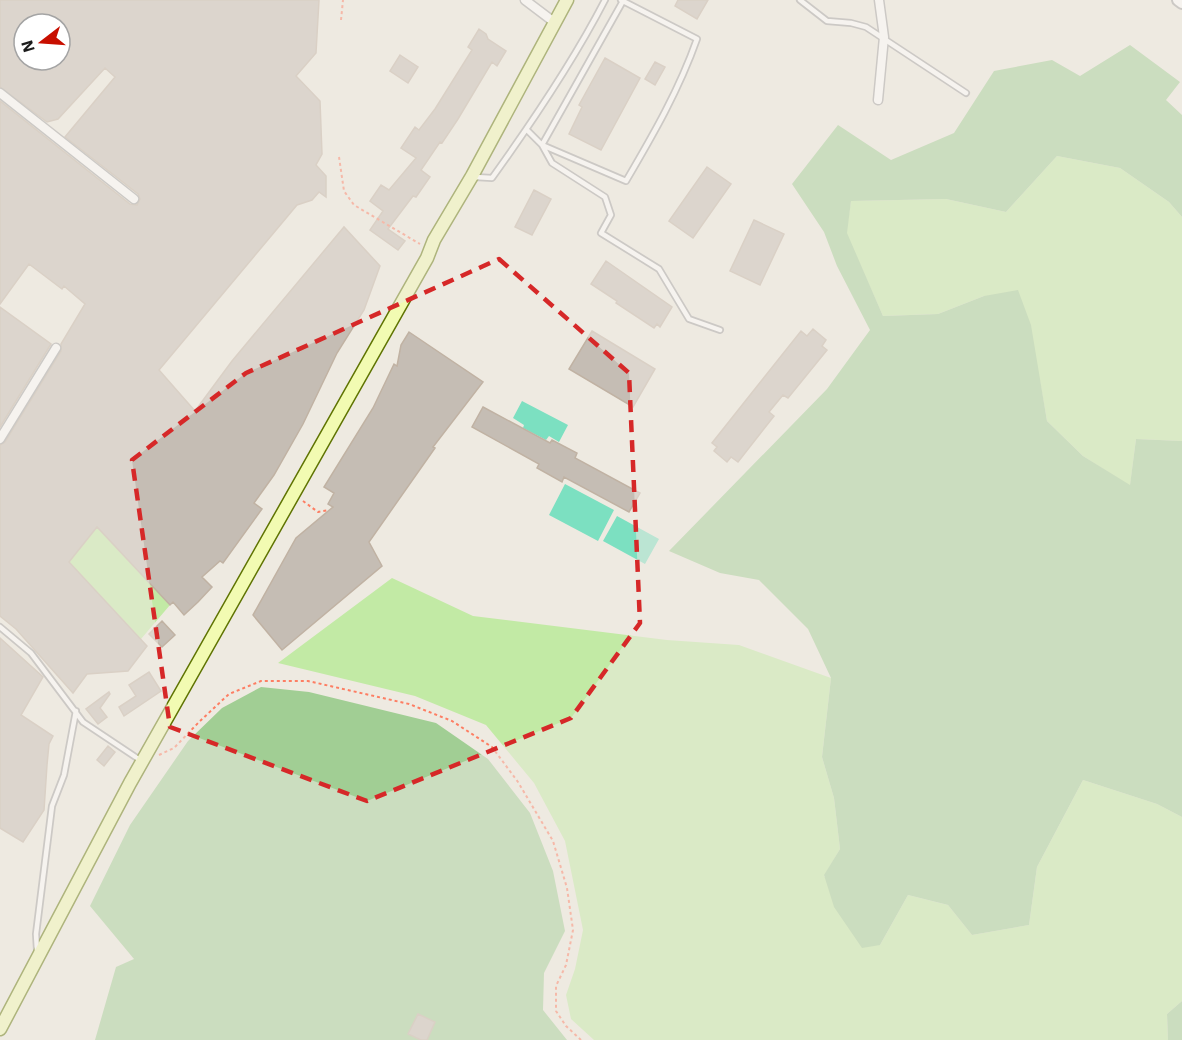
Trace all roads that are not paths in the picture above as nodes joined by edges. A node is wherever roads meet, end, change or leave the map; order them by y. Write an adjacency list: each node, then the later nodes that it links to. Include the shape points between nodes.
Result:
1 (525, 0): 9 (street)
2 (567, 0): 9 (main road)
3 (605, 0): 14 (lane)
4 (622, 0): 15 (lane); 15 (lane, via 697,39 664,116 626,181)
5 (800, 0): 10 (lane, via 827,21 866,27)
6 (879, 0): 10 (street)
7 (1178, 0): 8 (street)
8 (1182, 3)
9 (554, 22): 16 (main road)
10 (884, 38): 12 (lane); 13 (street)
11 (0, 93): 17 (street)
12 (966, 93)
13 (878, 100)
14 (527, 130): 15 (lane); 16 (lane, via 492,178)
15 (542, 146): 18 (lane, via 552,163 605,197 611,215 601,233 659,269 689,319)
16 (472, 176): 23 (main road)
17 (134, 199)
18 (720, 330)
19 (56, 348): 20 (street)
20 (0, 439)
21 (0, 627): 22 (lane, via 31,654)
22 (76, 711): 23 (lane, via 83,722); 24 (lane, via 64,775 52,806 36,934)
23 (143, 762): 24 (main road)
24 (38, 957): 25 (main road)
25 (0, 1029)

